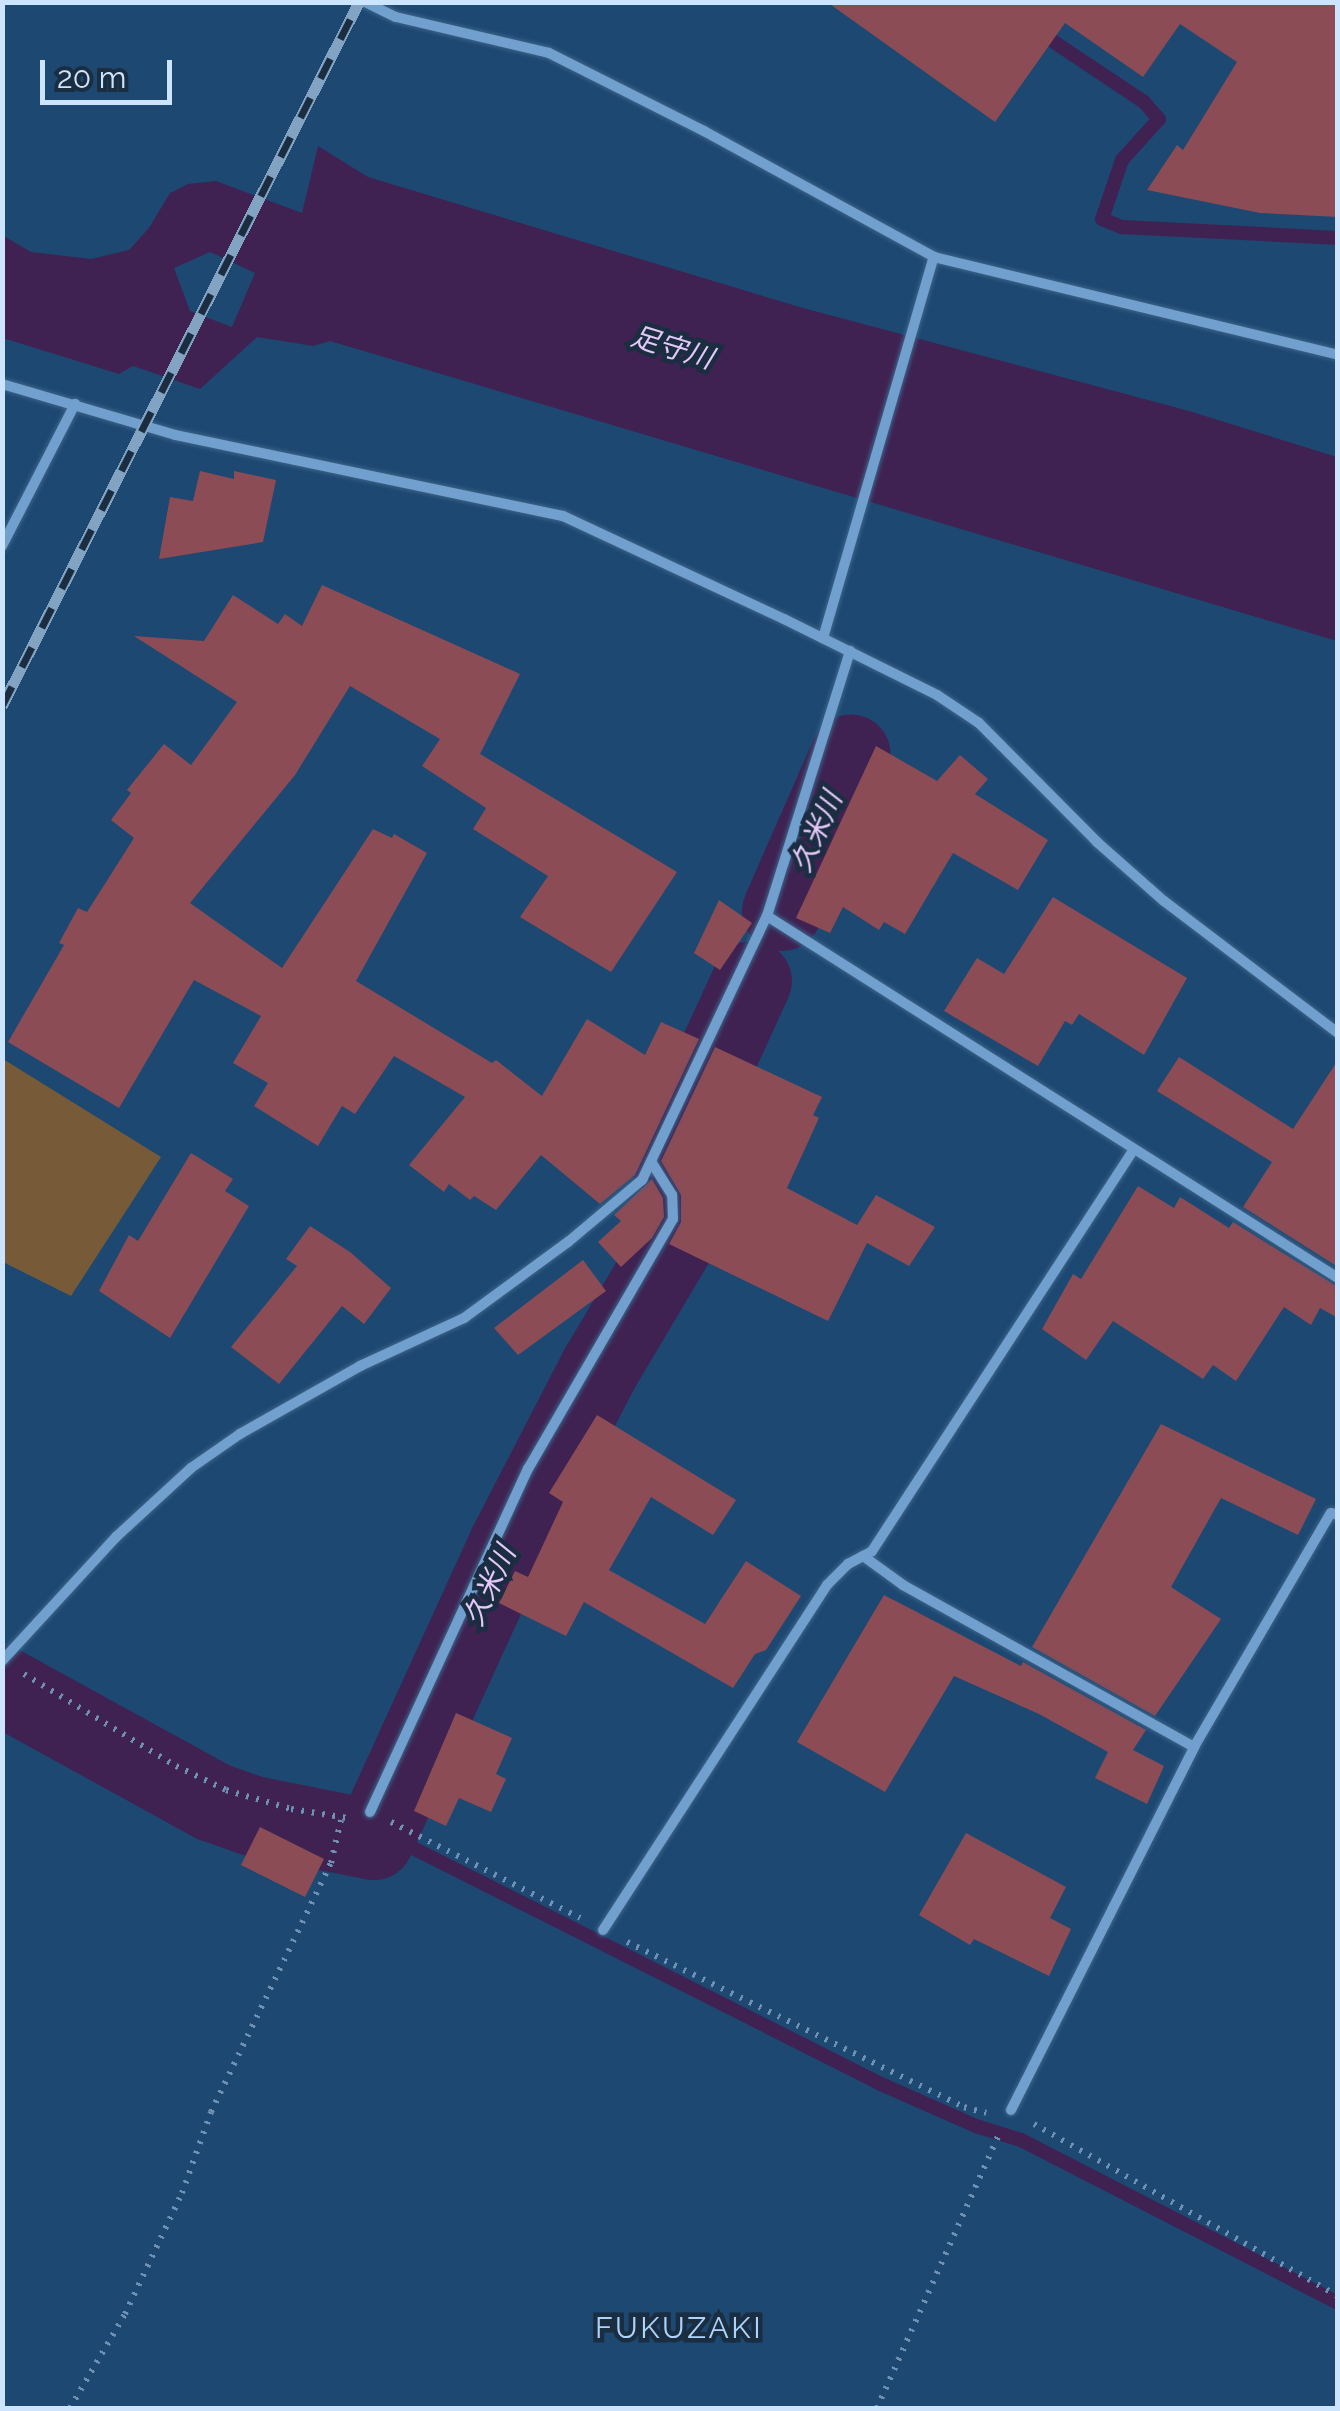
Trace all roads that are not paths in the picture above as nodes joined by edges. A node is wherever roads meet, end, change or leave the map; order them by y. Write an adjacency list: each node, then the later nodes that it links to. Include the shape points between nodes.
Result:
1 (365, 2): 2 (street, via 396,17 549,53)
2 (934, 257): 3 (street); 7 (street)
3 (1338, 355)
4 (2, 384): 5 (street)
5 (76, 404): 6 (street); 7 (street, via 175,435 563,516)
6 (2, 546)
7 (823, 638): 8 (street)
8 (850, 652): 9 (street); 10 (street, via 979,723 1164,901)
9 (767, 916): 11 (street); 12 (street)
10 (1338, 1033)
11 (1133, 1151): 13 (street); 15 (street)
12 (652, 1163): 16 (street, via 642,1180 568,1242 464,1318 360,1366 191,1468 116,1537); 18 (street, via 672,1196 673,1218 528,1468)
13 (1338, 1278)
14 (1338, 1515): 17 (street, via 1331,1512)
15 (863, 1556): 17 (street, via 903,1585); 19 (street, via 827,1586)
16 (3, 1661)
17 (1194, 1746): 20 (street)
18 (370, 1812)
19 (603, 1930)
20 (1010, 2110)

